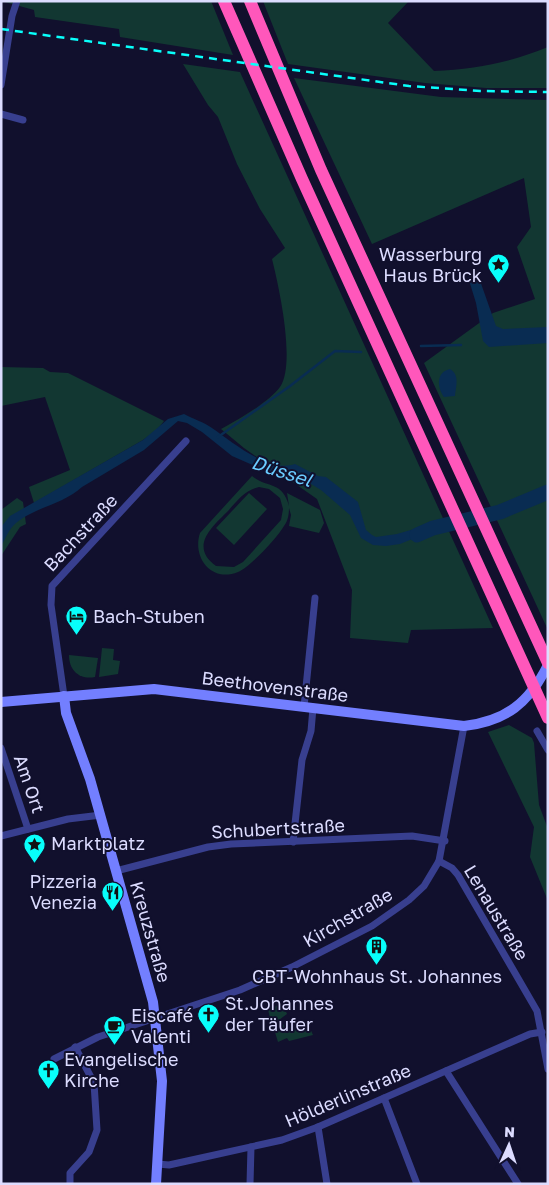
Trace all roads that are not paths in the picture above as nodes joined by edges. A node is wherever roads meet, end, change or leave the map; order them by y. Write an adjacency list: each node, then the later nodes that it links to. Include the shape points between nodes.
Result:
1 (17, 1): 4 (street)
2 (224, 1): 13 (highway)
3 (250, 1): 9 (highway, via 321,170)
4 (1, 85)
5 (1, 114): 6 (street)
6 (23, 120)
7 (186, 441): 10 (street, Bachstraße, via 52,586 51,605)
8 (315, 598): 12 (street)
9 (548, 664): 14 (main road, Beethovenstraße, via 522,703 511,712 480,724)
10 (64, 696): 11 (main road, Beethovenstraße); 12 (main road, Beethovenstraße, via 154,689); 18 (main road, Kreuzstraße, via 66,713)
11 (1, 702)
12 (309, 708): 14 (main road, Beethovenstraße); 21 (street, via 311,731 302,760)
13 (548, 718)
14 (464, 726): 22 (street, Kirchstraße)
15 (537, 731): 17 (street)
16 (1, 748): 19 (street, Am Ort)
17 (548, 750)
18 (100, 812): 19 (street); 24 (main road, Kreuzstraße)
19 (28, 830): 20 (street)
20 (1, 836)
21 (293, 842): 22 (street, Schubertstraße, via 412,836); 24 (street, Schubertstraße, via 208,847)
22 (444, 842): 23 (street, Kirchstraße)
23 (440, 861): 25 (street, Kirchstraße, via 423,888 365,930 240,990); 26 (street, Lenaustraße, via 458,875 537,1011)
24 (116, 871): 25 (main road, Kreuzstraße)
25 (155, 1018): 27 (street, Kirchstraße); 34 (main road, Kreuzstraße, via 162,1081)
26 (542, 1032): 29 (street, Lenaustraße); 30 (street, Hölderlinstraße, via 530,1034)
27 (75, 1047): 28 (street, Kirchstraße); 35 (street, via 94,1083 97,1130 89,1152 70,1173)
28 (54, 1059)
29 (548, 1069)
30 (446, 1071): 31 (street, Hölderlinstraße); 40 (street)
31 (384, 1098): 32 (street, Hölderlinstraße); 39 (street)
32 (318, 1127): 33 (street, Hölderlinstraße); 38 (street)
33 (251, 1148): 34 (street, Hölderlinstraße, via 168,1165); 37 (street)
34 (158, 1164): 36 (main road, Kreuzstraße)
35 (70, 1184)
36 (156, 1184)
37 (250, 1184)
38 (327, 1184)
39 (417, 1184)
40 (518, 1184)

